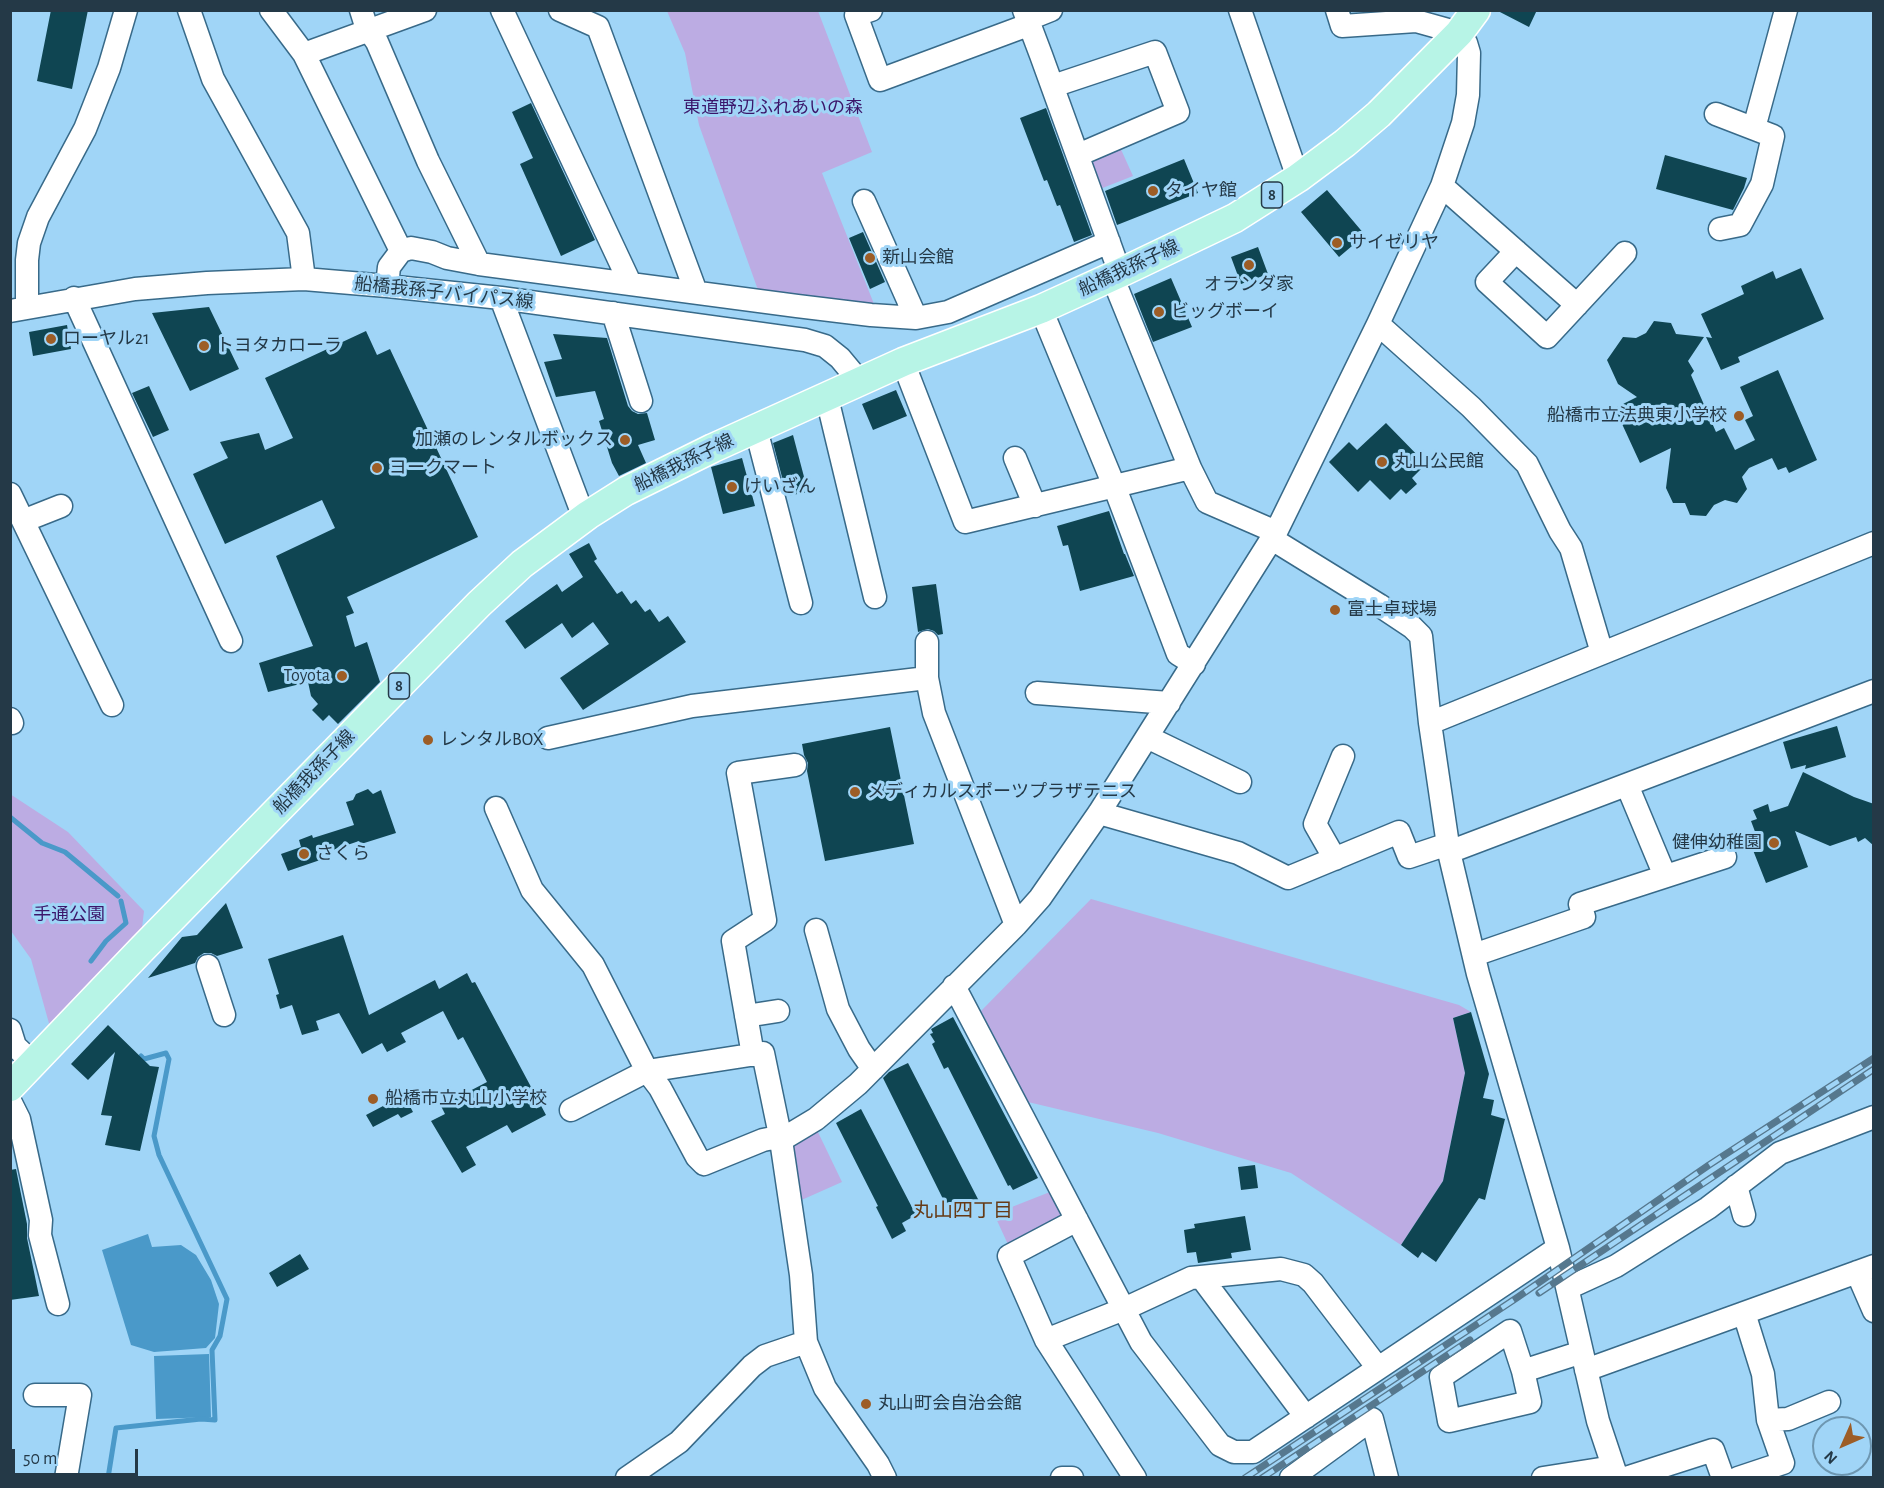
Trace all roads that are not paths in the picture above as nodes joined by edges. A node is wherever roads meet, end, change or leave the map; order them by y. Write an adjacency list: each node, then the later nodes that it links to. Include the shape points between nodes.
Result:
1 (126, 10): 39 (street, via 110,68 85,129 38,217 29,243)
2 (189, 10): 32 (street, via 213,79 298,233)
3 (271, 10): 17 (street)
4 (361, 10): 15 (street)
5 (425, 10): 15 (street)
6 (502, 10): 33 (street)
7 (560, 10): 35 (street, via 598,27)
8 (871, 10): 14 (street, via 856,15 880,80 1020,28)
9 (1051, 10): 14 (street)
10 (1240, 10): 22 (street)
11 (1337, 10): 16 (street, via 1342,26 1416,21)
12 (1476, 10): 16 (main road, 船橋我孫子線 / 8)
13 (1786, 10): 20 (street)
14 (1026, 16): 18 (street)
15 (370, 32): 17 (street); 30 (street)
16 (1459, 33): 22 (main road, 船橋我孫子線 / 8, via 1379,114); 23 (street, via 1469,53 1468,95)
17 (304, 54): 28 (street)
18 (1053, 86): 21 (street); 21 (street, via 1155,52 1178,112)
19 (1716, 114): 20 (street)
20 (1754, 128): 25 (street, via 1773,136 1762,184 1740,225)
21 (1078, 155): 26 (street)
22 (1298, 177): 31 (main road, 船橋我孫子線 / 8, via 1235,218)
23 (1442, 186): 27 (street); 43 (street)
24 (864, 201): 42 (street)
25 (1720, 229)
26 (1109, 242): 31 (street); 42 (street, via 948,312)
27 (1516, 250): 38 (street); 38 (street, via 1486,282 1547,337)
28 (401, 251): 30 (street, via 411,248); 34 (street, via 389,267)
29 (1625, 253): 38 (street)
30 (479, 264): 33 (street)
31 (1116, 275): 40 (main road, 船橋我孫子線 / 8); 50 (street)
32 (304, 279): 34 (street, 船橋我孫子バイパス線); 36 (street, 船橋我孫子バイパス線, via 177,285)
33 (630, 283): 35 (street)
34 (387, 286): 37 (street, 船橋我孫子バイパス線)
35 (696, 292): 42 (street)
36 (74, 298): 39 (street, 船橋我孫子バイパス線); 61 (street)
37 (501, 298): 41 (street, 船橋我孫子バイパス線); 55 (street, via 580,507)
38 (1577, 305)
39 (19, 309)
40 (1041, 309): 44 (main road, 船橋我孫子線 / 8); 51 (street)
41 (613, 314): 45 (street, 船橋我孫子バイパス線, via 805,340 825,346); 47 (street)
42 (916, 318)
43 (1378, 324): 57 (street); 63 (street, via 1471,407 1527,464 1571,548)
44 (903, 362): 45 (main road, 船橋我孫子線 / 8); 54 (street, via 964,522)
45 (860, 382): 46 (main road, 船橋我孫子線 / 8)
46 (827, 398): 48 (main road, 船橋我孫子線 / 8); 59 (street)
47 (640, 401)
48 (756, 429): 55 (main road, 船橋我孫子線 / 8, via 670,468); 60 (street)
49 (1015, 458): 54 (street)
50 (1190, 468): 51 (street); 57 (street, via 1207,502)
51 (1115, 488): 54 (street); 64 (street, via 1178,654)
52 (10, 494): 56 (street)
53 (61, 506): 56 (street)
54 (1035, 506)
55 (588, 515): 93 (main road, 船橋我孫子線 / 8, via 522,564 479,604)
56 (23, 521): 69 (street)
57 (1274, 535): 64 (street); 70 (street, via 1421,636)
58 (1874, 543): 63 (street)
59 (875, 597)
60 (801, 603)
61 (231, 641)
62 (927, 642): 65 (street)
63 (1602, 653): 70 (street)
64 (1194, 664): 68 (street)
65 (927, 678): 72 (street, via 692,706); 83 (street, via 934,713)
66 (1874, 692): 76 (street)
67 (1037, 693): 68 (street)
68 (1169, 703): 71 (street)
69 (112, 705)
70 (1430, 723): 79 (street)
71 (1147, 736): 75 (street); 78 (street)
72 (548, 738)
73 (1343, 756): 81 (street, via 1315,824)
74 (795, 765): 90 (street, via 738,773 765,920 733,941)
75 (1240, 782)
76 (1627, 784): 79 (street); 82 (street)
77 (496, 808): 95 (street, via 532,890 593,964)
78 (1099, 813): 81 (street, via 1238,853 1288,878); 83 (street, via 1054,880)
79 (1448, 848): 81 (street, via 1409,856 1399,832); 85 (street)
80 (1725, 856): 82 (street)
81 (1335, 859)
82 (1665, 876): 85 (street, via 1580,903 1584,918)
83 (1016, 925): 87 (street)
84 (816, 930): 94 (street, via 838,1009)
85 (1474, 955): 104 (street)
86 (208, 966): 89 (street)
87 (954, 986): 94 (street); 103 (street, via 1049,1187)
88 (778, 1011): 90 (street)
89 (224, 1015)
90 (746, 1016): 92 (street)
91 (10, 1030): 93 (street, via 15,1046)
92 (753, 1055): 95 (street); 100 (street, via 763,1053)
93 (33, 1063): 96 (main road, 船橋我孫子線 / 8)
94 (873, 1069): 100 (street, via 841,1100)
95 (646, 1071): 98 (street); 100 (street, via 704,1164 763,1140)
96 (10, 1087)
97 (10, 1101): 108 (street, via 19,1119 41,1220 40,1235)
98 (572, 1110)
99 (1874, 1117): 101 (street, via 1780,1153)
100 (781, 1140): 113 (street, via 801,1275)
101 (1736, 1186): 102 (street); 107 (street, via 1616,1266)
102 (1744, 1215)
103 (1077, 1220): 109 (street); 112 (street, via 1009,1256)
104 (1558, 1248): 107 (street); 115 (street)
105 (1865, 1269): 110 (street); 111 (street)
106 (1201, 1277): 109 (street); 115 (street, via 1281,1269 1304,1275); 119 (street)
107 (1568, 1288): 114 (street)
108 (58, 1304)
109 (1124, 1309): 112 (street); 119 (street, via 1141,1341 1220,1445 1234,1452 1253,1452)
110 (1874, 1311)
111 (1744, 1313): 114 (street); 120 (street, via 1763,1374)
112 (1046, 1340): 127 (street)
113 (806, 1342): 123 (street, via 758,1361 679,1442); 124 (street, via 825,1388)
114 (1584, 1361): 116 (street); 121 (street, via 1598,1421)
115 (1378, 1368): 119 (street)
116 (1523, 1371): 116 (street, via 1530,1402 1449,1421 1441,1377 1510,1331)
117 (35, 1395): 122 (street, via 80,1395)
118 (1829, 1402): 120 (street, via 1788,1419)
119 (1306, 1416)
120 (1768, 1420): 132 (street, via 1783,1463)
121 (1619, 1474): 130 (street); 131 (street, via 1713,1450)
122 (66, 1478)
123 (627, 1478)
124 (885, 1478)
125 (1062, 1478): 126 (street)
126 (1072, 1478)
127 (1135, 1478)
128 (1291, 1478): 129 (street, via 1372,1419)
129 (1388, 1478)
130 (1543, 1478)
131 (1723, 1478)
132 (1738, 1478)

